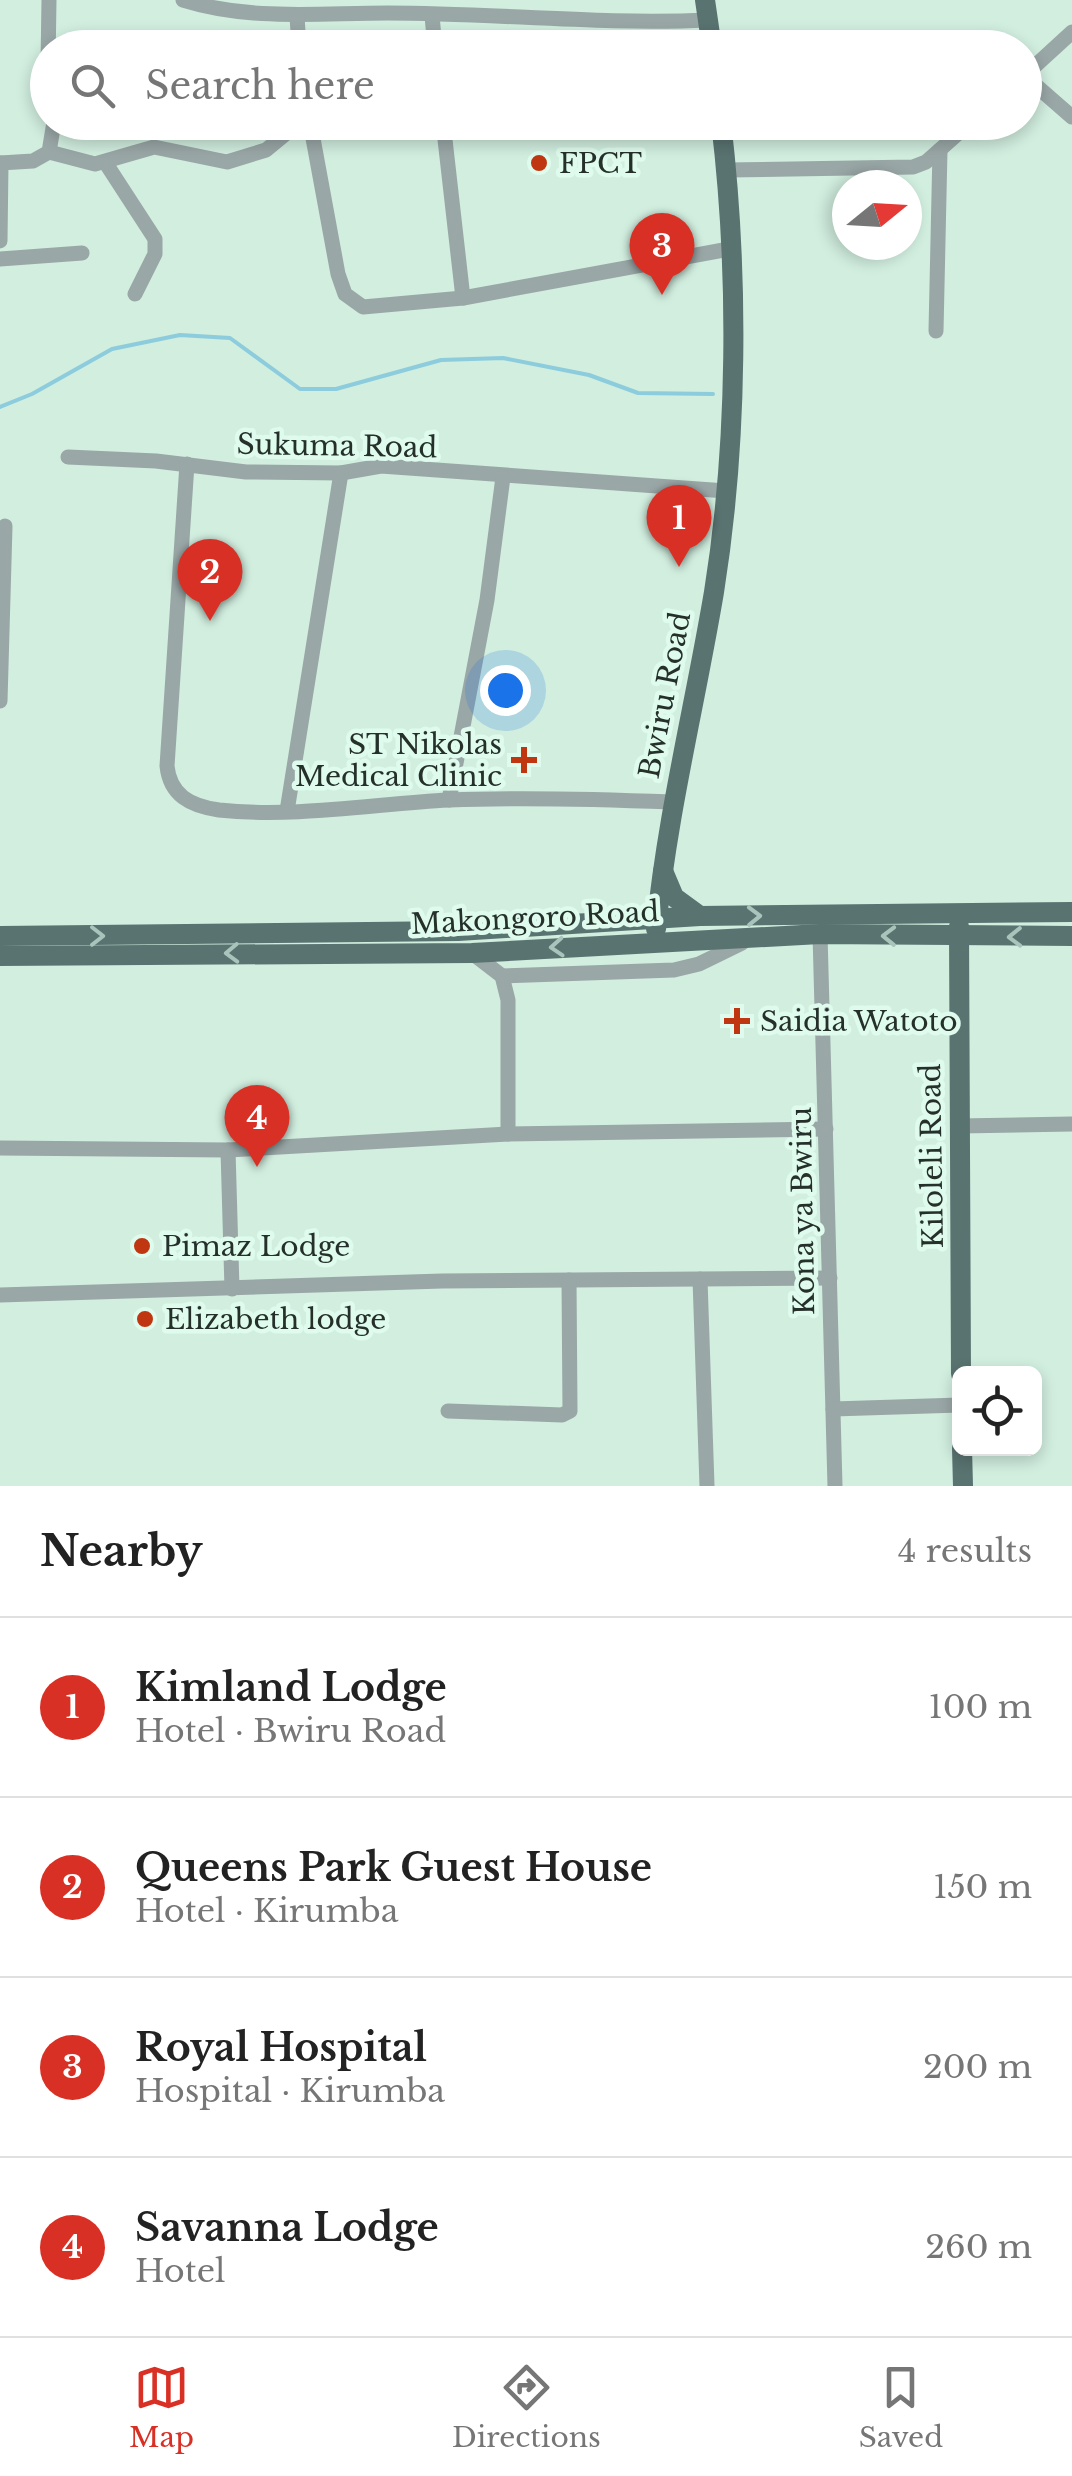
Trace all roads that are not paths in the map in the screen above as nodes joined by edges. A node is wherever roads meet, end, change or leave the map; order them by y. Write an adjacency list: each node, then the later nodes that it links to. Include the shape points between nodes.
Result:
1 (49, 0): 8 (street)
2 (183, 0): 6 (street, via 238,13)
3 (391, 7): 6 (street); 7 (street)
4 (483, 8): 5 (street, via 602,22); 7 (street)
5 (707, 10)
6 (297, 16): 9 (street)
7 (432, 16): 10 (street)
8 (49, 30)
9 (298, 30)
10 (433, 30)
11 (1072, 32): 12 (street)
12 (1042, 60)
13 (1042, 91): 14 (street)
14 (1072, 117)
15 (51, 140): 22 (street)
16 (278, 140): 23 (street, via 227,162 154,147)
17 (313, 140): 31 (street, via 338,274 352,303)
18 (444, 140): 31 (street)
19 (723, 140): 25 (main road, Bwiru Road)
20 (951, 140): 21 (street)
21 (940, 150): 25 (street, via 926,162 896,170); 32 (street)
22 (49, 152): 23 (street); 24 (street)
23 (105, 162): 30 (street, via 155,239 155,254)
24 (1, 163): 26 (street)
25 (726, 170): 27 (main road, Bwiru Road)
26 (0, 241)
27 (729, 249): 31 (street); 37 (main road, Bwiru Road)
28 (82, 253): 29 (street)
29 (0, 259)
30 (135, 294)
31 (463, 298)
32 (936, 332)
33 (68, 457): 34 (street, Sukuma Road)
34 (188, 464): 35 (street, Sukuma Road); 44 (street, via 169,785 176,795 217,810)
35 (341, 473): 36 (street, Sukuma Road, via 365,465); 44 (street)
36 (503, 476): 37 (street, Sukuma Road); 42 (street)
37 (726, 490): 43 (main road, Bwiru Road)
38 (5, 526): 39 (street)
39 (2, 549): 40 (street)
40 (0, 618): 41 (street)
41 (0, 701)
42 (449, 800): 43 (street); 44 (street)
43 (672, 802): 45 (main road, Bwiru Road)
44 (286, 810)
45 (662, 870): 48 (main road, via 674,897); 49 (main road); 50 (main road, Bwiru Road)
46 (1072, 912): 47 (main road, Makongoro Road)
47 (960, 913): 48 (main road, Makongoro Road, one-way to 47); 55 (main road, Kiloleli Road)
48 (700, 916): 50 (main road, Makongoro Road)
49 (624, 922): 50 (main road, Makongoro Road); 52 (main road, Makongoro Road, one-way to 49, via 458,931)
50 (655, 930): 53 (main road, Makongoro Road); 56 (main road, Makongoro Road, one-way to 56)
51 (820, 934): 53 (main road, Makongoro Road); 55 (main road, Makongoro Road, one-way to 51); 61 (street, Kona ya Bwiru)
52 (0, 936)
53 (758, 936): 58 (street, via 674,970)
54 (1072, 936): 55 (main road, Makongoro Road, one-way to 55)
55 (958, 938): 60 (main road, Kiloleli Road)
56 (472, 953): 57 (main road, Makongoro Road, one-way to 57); 58 (street)
57 (0, 956)
58 (502, 976): 62 (street, via 510,1040)
59 (1072, 1124): 60 (street)
60 (959, 1126): 70 (main road, Kiloleli Road)
61 (826, 1129): 62 (street); 65 (street, Kona ya Bwiru)
62 (508, 1134): 64 (street)
63 (0, 1148): 64 (street)
64 (228, 1150): 68 (street)
65 (830, 1278): 66 (street); 72 (street, Kona ya Bwiru)
66 (700, 1279): 67 (street); 75 (street)
67 (568, 1280): 68 (street); 73 (street, via 570,1411)
68 (232, 1289): 69 (street)
69 (0, 1295)
70 (962, 1366)
71 (952, 1404): 72 (street)
72 (833, 1408): 76 (street, Kona ya Bwiru)
73 (448, 1411)
74 (962, 1456): 77 (main road)
75 (706, 1486)
76 (834, 1486)
77 (963, 1486)

